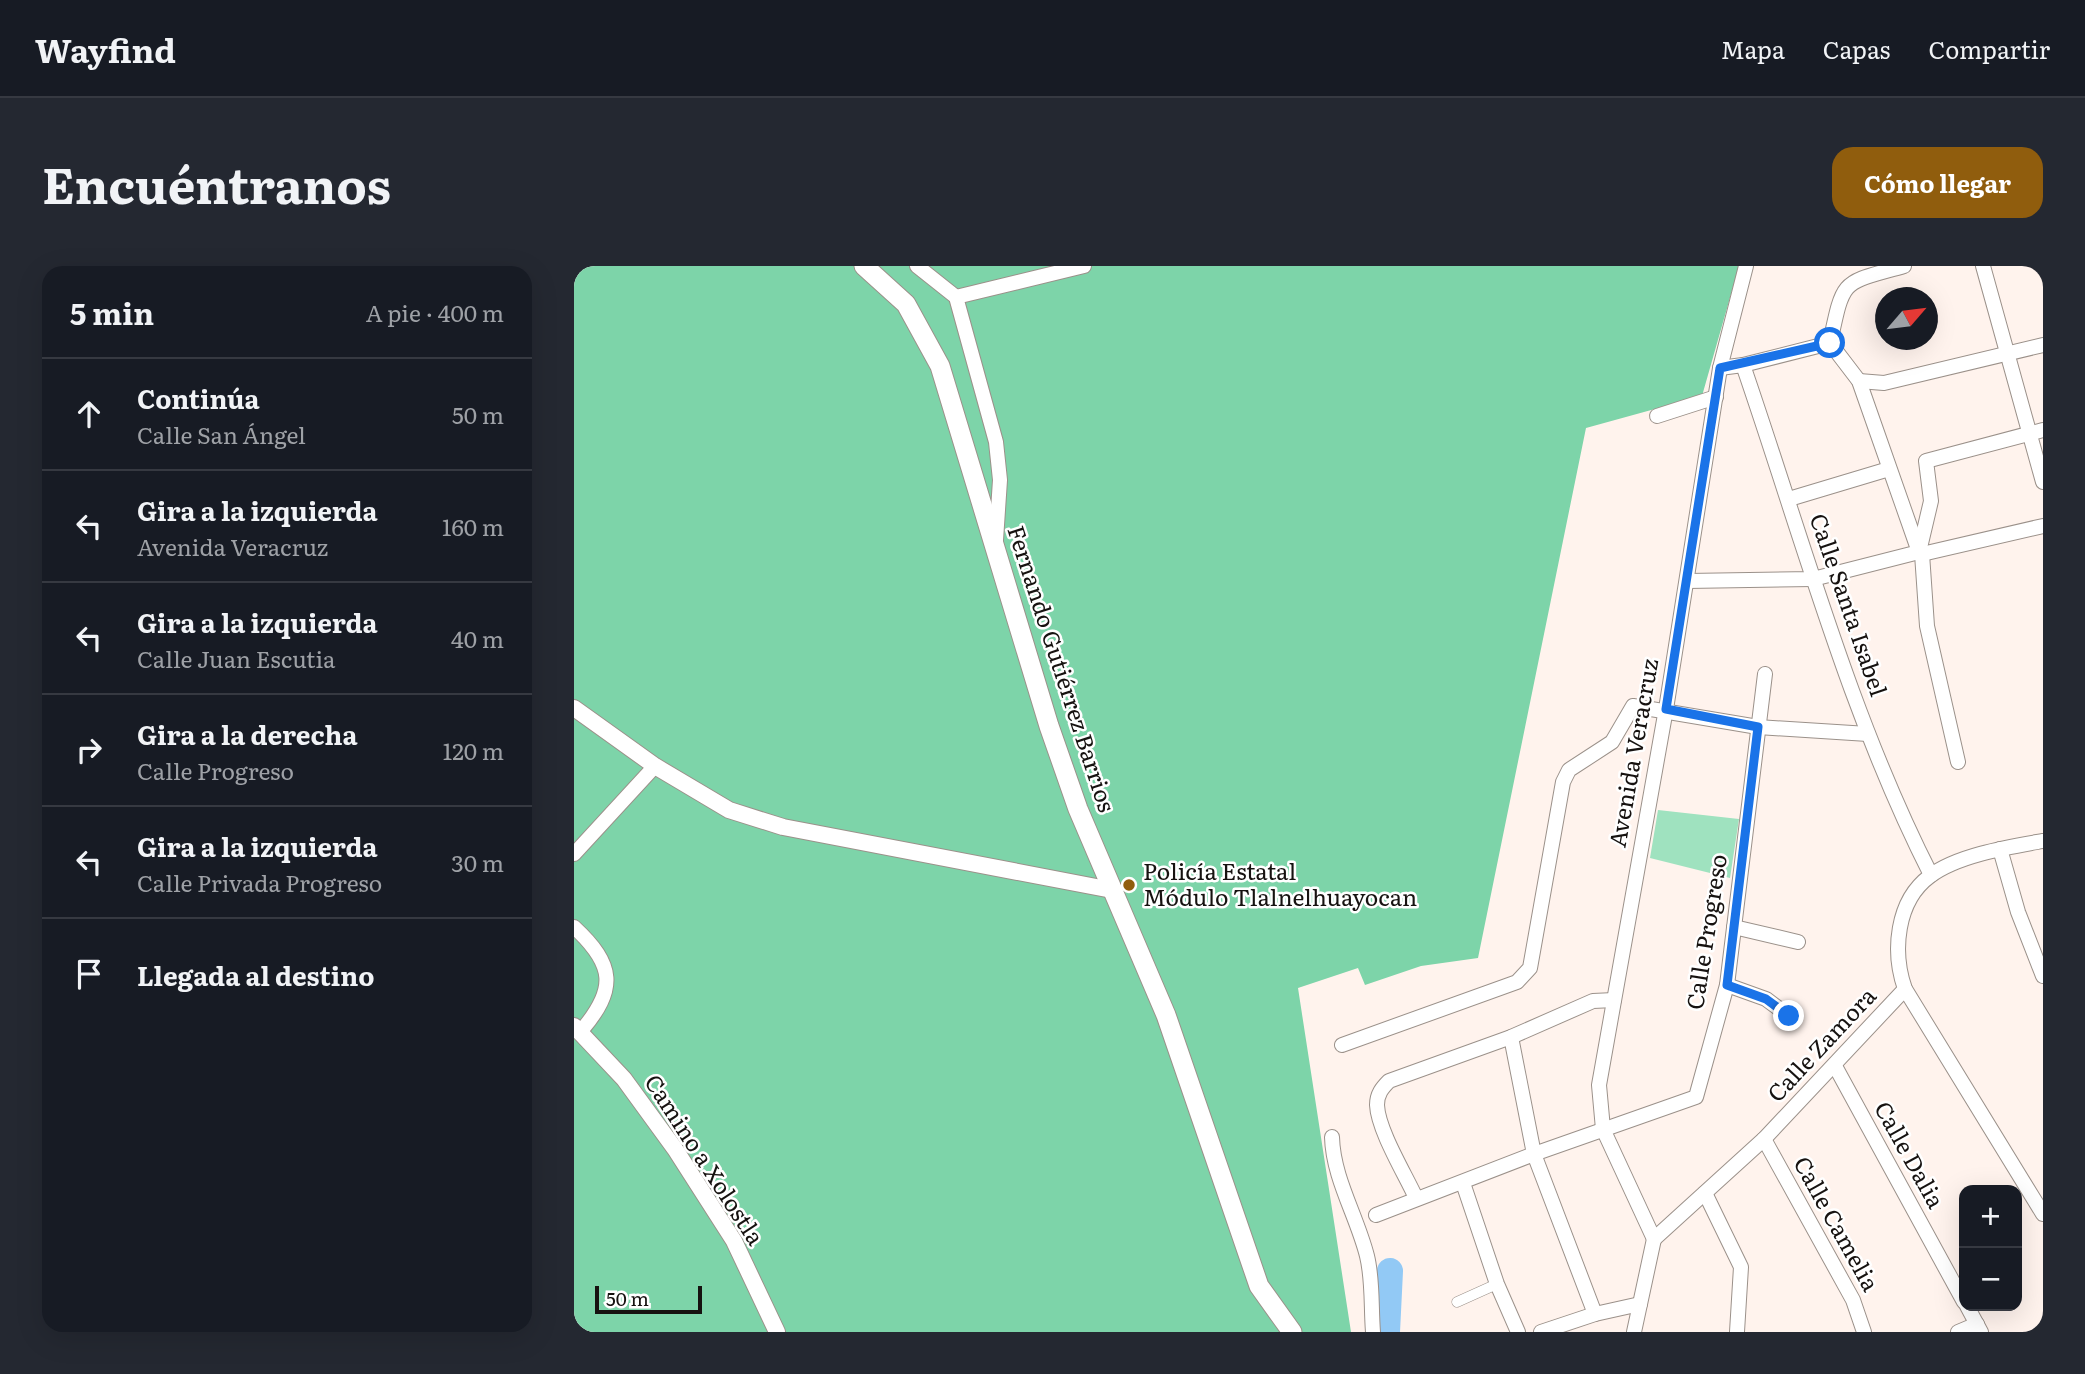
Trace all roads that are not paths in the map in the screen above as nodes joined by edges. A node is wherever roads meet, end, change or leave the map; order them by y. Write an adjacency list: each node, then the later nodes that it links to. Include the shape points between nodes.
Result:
1 (864, 266): 21 (main road, Fernando Gutiérrez Barrios, via 906,304 940,366)
2 (917, 266): 7 (street)
3 (1084, 266): 7 (street)
4 (1746, 266): 12 (street, Avenida Veracruz)
5 (1904, 266): 8 (street, via 1866,276 1840,295)
6 (1983, 266): 10 (street)
7 (956, 297): 21 (street, via 996,442 1000,480)
8 (1830, 343): 11 (street); 13 (street)
9 (2043, 345): 10 (street)
10 (2007, 353): 13 (street, via 1884,383); 16 (street)
11 (1743, 365): 12 (street); 19 (street, Calle Santa Isabel)
12 (1720, 368): 14 (street, Avenida Veracruz)
13 (1858, 381): 17 (street)
14 (1716, 397): 15 (street); 24 (street, Avenida Veracruz)
15 (1657, 416)
16 (2036, 432): 18 (street); 22 (street, via 1926,461 1931,501)
17 (1889, 469): 19 (street); 22 (street)
18 (2043, 482)
19 (1789, 499): 23 (street, Calle Santa Isabel)
20 (2043, 526): 22 (street)
21 (995, 545): 36 (main road, Fernando Gutiérrez Barrios, via 1049,726)
22 (1920, 553): 23 (street); 30 (street, via 1927,626)
23 (1813, 579): 24 (street); 29 (street, Calle Santa Isabel)
24 (1687, 581): 27 (street, Avenida Veracruz)
25 (1765, 674): 28 (street, Calle Progreso)
26 (574, 708): 31 (street)
27 (1666, 709): 28 (street); 43 (street, Avenida Veracruz); 47 (street, via 1633,706 1612,742 1569,770 1563,782 1530,968 1517,982)
28 (1758, 727): 29 (street); 37 (street, Calle Progreso)
29 (1868, 734): 35 (street, Calle Santa Isabel, via 1894,802)
30 (1958, 762)
31 (655, 766): 34 (street); 36 (street, via 729,810 783,827)
32 (2043, 841): 33 (street)
33 (2000, 849): 35 (street); 40 (street)
34 (574, 855)
35 (1931, 875): 42 (street, Calle Zamora, via 1915,891 1900,923 1897,967)
36 (1112, 890): 67 (main road, Fernando Gutiérrez Barrios, via 1166,1016 1259,1286)
37 (1734, 927): 39 (street); 41 (street, Calle Progreso)
38 (574, 928): 45 (street, via 598,949 607,979 601,1007)
39 (1798, 942)
40 (2043, 976)
41 (1727, 985): 44 (street, via 1766,999); 49 (street, Calle Progreso, via 1696,1097)
42 (1905, 989): 48 (street, Calle Zamora); 57 (street)
43 (1614, 1000): 46 (street, via 1593,1001); 49 (street, Avenida Veracruz, via 1599,1085)
44 (1789, 1016)
45 (577, 1029): 66 (street, Camino a Xolostla, via 624,1079 675,1149 734,1241)
46 (1511, 1037): 52 (street); 55 (street, via 1389,1081 1380,1090 1377,1105 1382,1124)
47 (1342, 1045)
48 (1835, 1066): 51 (street, Calle Zamora); 60 (street, Calle Dalia)
49 (1602, 1129): 52 (street); 58 (street, Avenida Veracruz)
50 (1332, 1137): 68 (street, via 1333,1160 1368,1259)
51 (1763, 1139): 54 (street, Calle Zamora); 73 (street, Calle Camelia, via 1853,1300)
52 (1534, 1154): 53 (street); 64 (street)
53 (1463, 1183): 55 (street); 59 (street)
54 (1705, 1193): 58 (street, Calle Zamora); 72 (street, via 1741,1267)
55 (1416, 1198): 56 (street)
56 (1376, 1214)
57 (2043, 1214)
58 (1654, 1239): 62 (street)
59 (1497, 1284): 61 (street); 69 (street)
60 (1959, 1293)
61 (1457, 1302)
62 (1640, 1304): 64 (street); 71 (street)
63 (1969, 1311): 65 (street, Calle Dalia)
64 (1595, 1314): 70 (street)
65 (1979, 1328): 74 (street)
66 (777, 1332)
67 (1292, 1332)
68 (1373, 1332)
69 (1518, 1332)
70 (1541, 1332)
71 (1634, 1332)
72 (1737, 1332)
73 (1864, 1332)
74 (1958, 1332)

